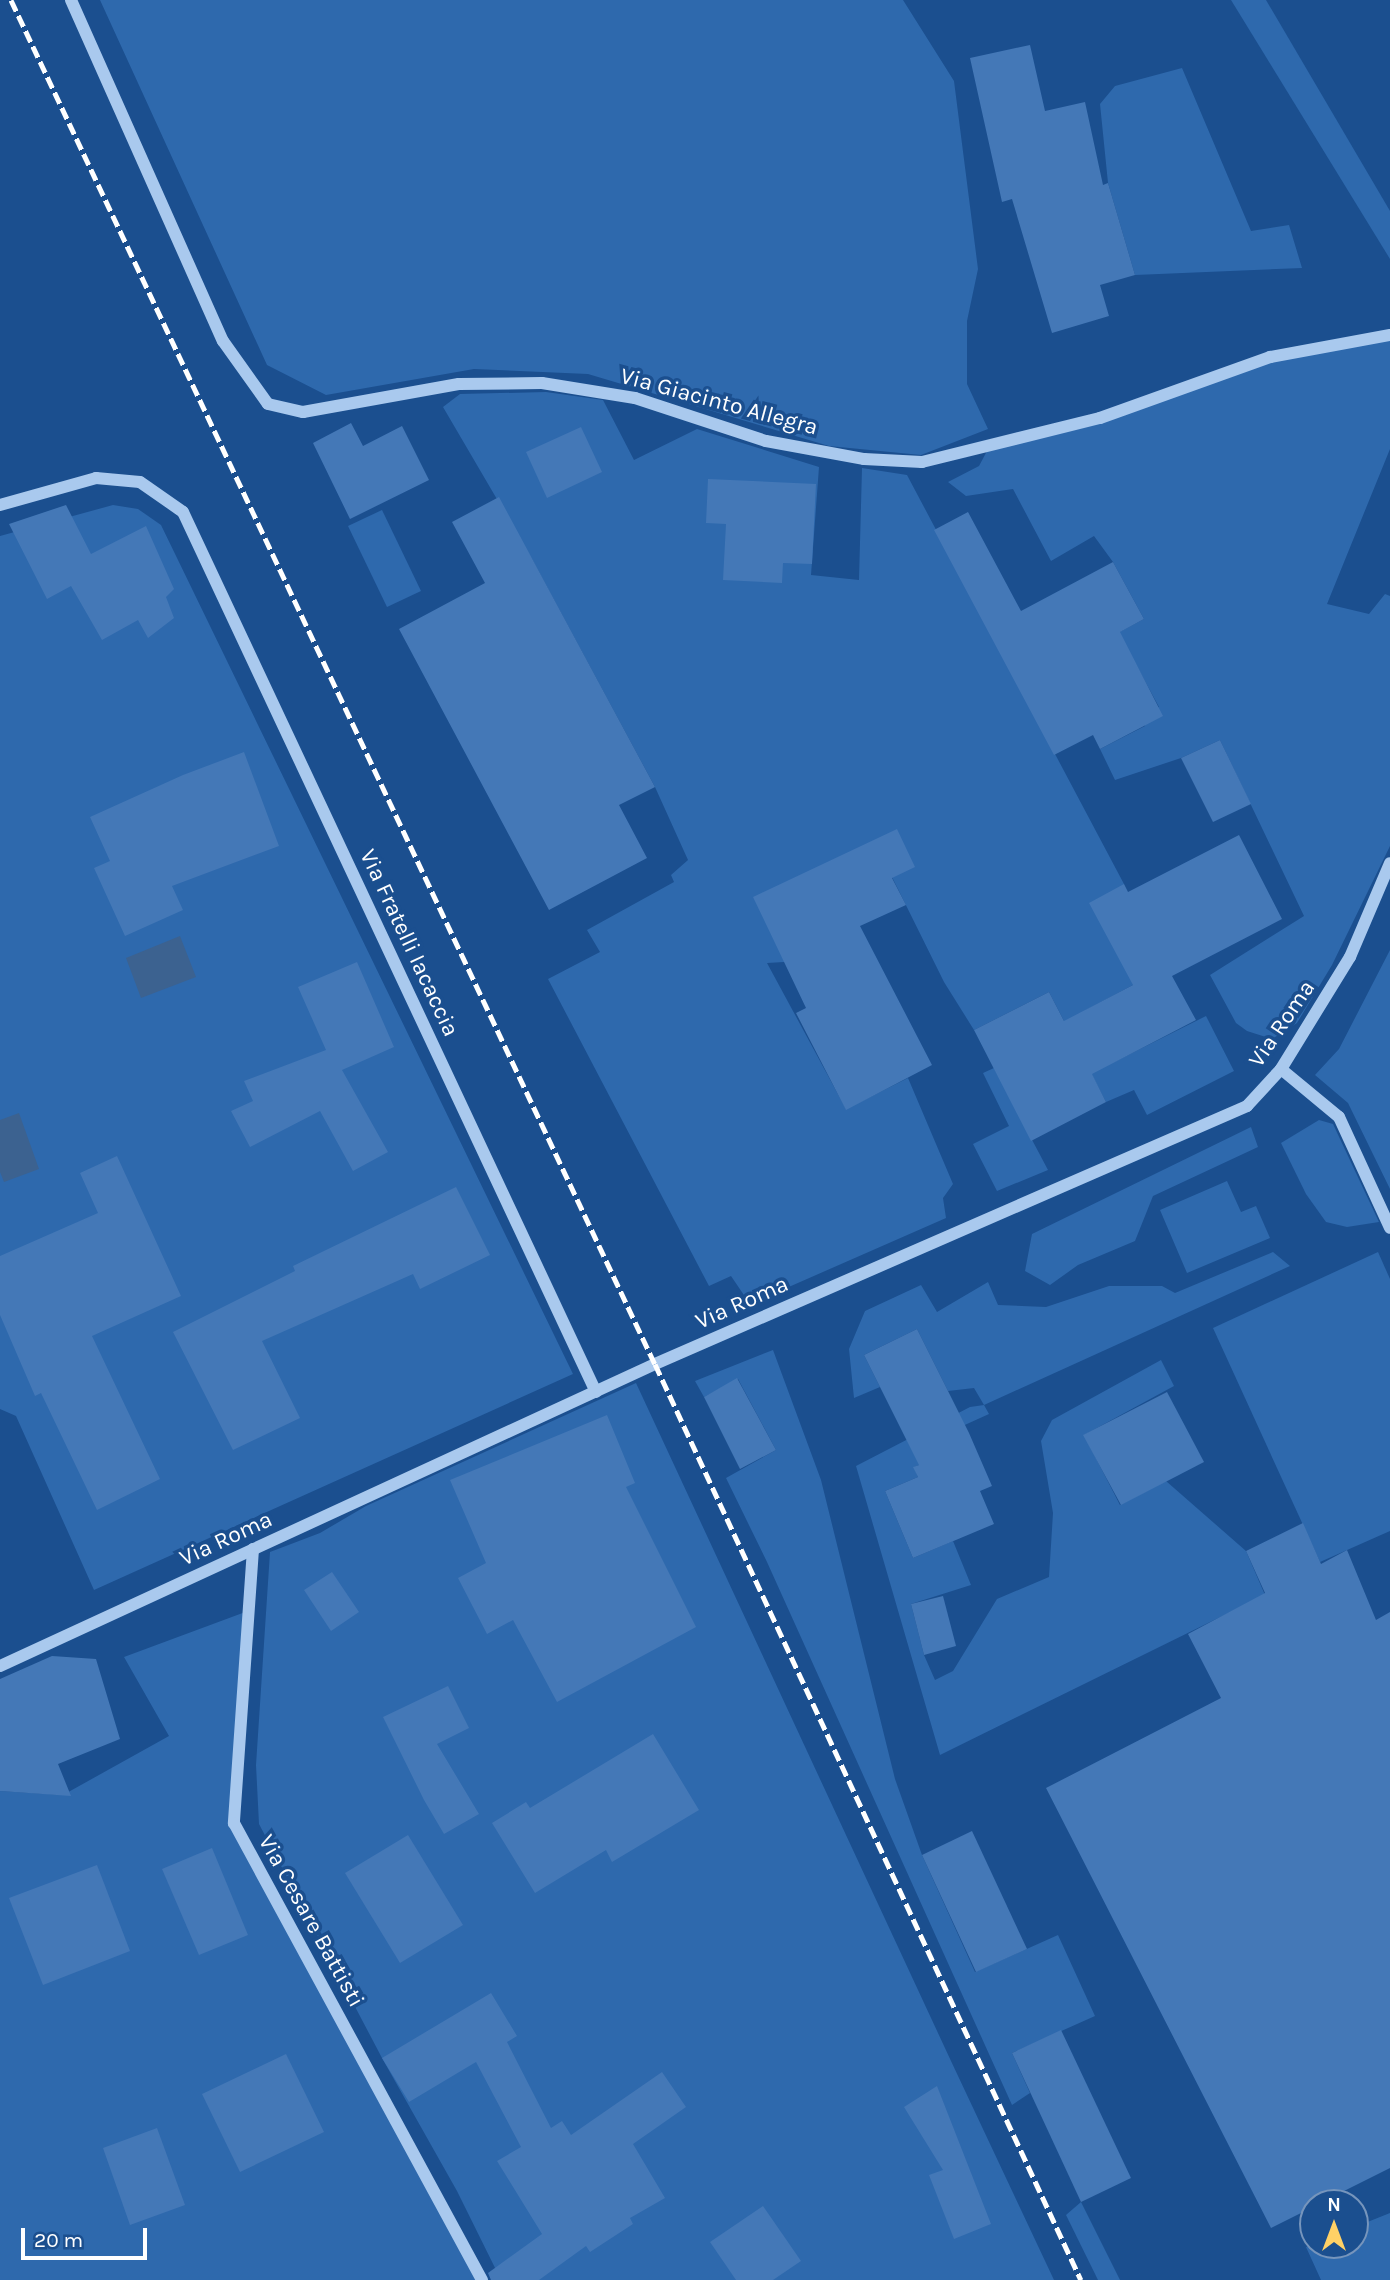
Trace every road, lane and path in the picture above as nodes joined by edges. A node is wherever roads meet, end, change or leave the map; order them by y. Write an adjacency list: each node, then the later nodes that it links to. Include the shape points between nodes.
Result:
1 (71, 0): 2 (street, Via Giacinto Allegra, via 223,341 268,404 303,412 459,384 542,383 635,398 766,441 864,459 922,462 1101,418 1269,357)
2 (1390, 335)
3 (0, 505): 7 (street, Via Fratelli Iacaccia, via 96,478 140,482 183,512)
4 (1390, 863): 5 (street, Via Roma, via 1350,957)
5 (1281, 1069): 6 (street, via 1339,1117); 7 (street, Via Roma, via 1247,1106)
6 (1390, 1228)
7 (596, 1392): 8 (street, Via Roma)
8 (253, 1549): 9 (street, Via Roma); 10 (street, Via Cesare Battisti, via 234,1823)
9 (0, 1666)
10 (482, 2280)

